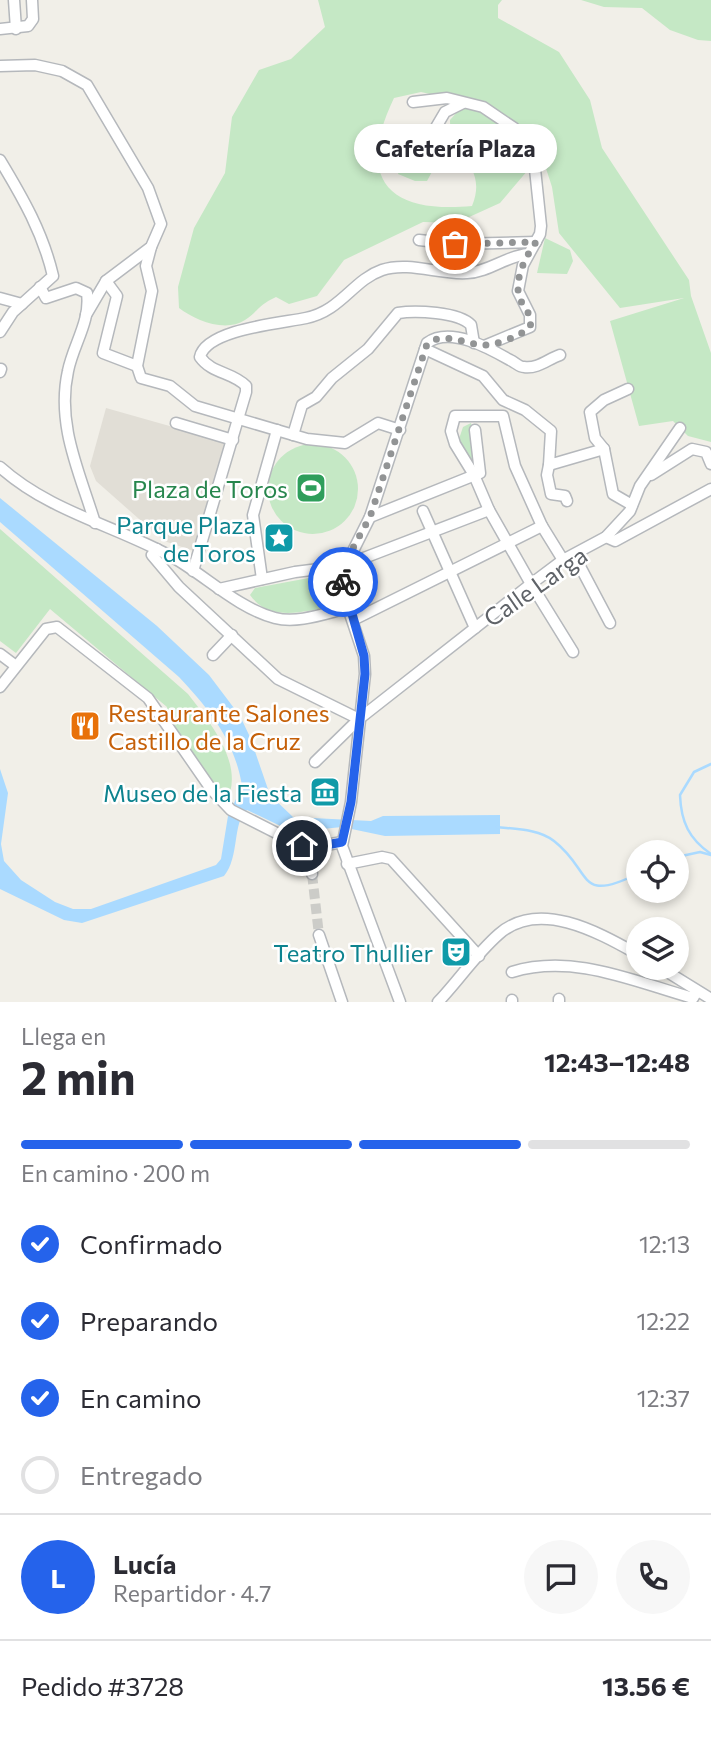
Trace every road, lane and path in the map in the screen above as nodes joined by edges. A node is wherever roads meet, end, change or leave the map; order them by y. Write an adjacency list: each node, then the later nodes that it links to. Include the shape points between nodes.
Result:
1 (14, 0): 4 (street)
2 (32, 0): 4 (street, via 33,19)
3 (0, 29): 4 (street)
4 (16, 29)
5 (0, 66): 12 (street, via 34,65 62,71 87,85 148,188 161,224)
6 (467, 102): 7 (street, via 447,98); 8 (street, via 445,112); 11 (street, via 497,115 527,146 535,169 541,226)
7 (413, 103)
8 (435, 129)
9 (0, 160): 15 (street, via 45,244 53,276)
10 (419, 240): 11 (street)
11 (536, 242): 13 (street)
12 (151, 247): 14 (street); 23 (street, via 146,266 152,291)
13 (528, 254): 20 (street, via 518,291 530,315 530,327); 25 (street, via 480,272 384,269 325,313 242,330 210,343 201,351 204,363 246,386)
14 (106, 281): 18 (street); 23 (street, via 117,296 103,353)
15 (40, 287): 17 (street); 18 (street, via 46,298 68,289 84,290)
16 (0, 298): 17 (street)
17 (22, 304): 19 (street)
18 (86, 316): 45 (street, via 68,371 64,412 72,457)
19 (0, 332)
20 (479, 344): 21 (street, via 438,339); 22 (street, via 521,368); 31 (street, via 471,325 462,319 398,313 368,349 302,405)
21 (425, 349): 30 (street); 35 (street, via 483,376 503,400 525,410 551,431)
22 (560, 355)
23 (137, 366): 25 (street, via 141,378 170,386 195,406)
24 (628, 389): 33 (street, via 590,412)
25 (239, 419): 29 (street); 32 (street)
26 (176, 423): 32 (street)
27 (680, 428): 38 (street, Calle Larga)
28 (475, 429): 37 (street, via 480,473)
29 (277, 430): 31 (street); 57 (street, via 253,515)
30 (400, 430): 31 (street, via 378,423 338,444); 44 (street)
31 (293, 435)
32 (233, 440): 55 (street)
33 (604, 450): 35 (street); 41 (street, via 613,494)
34 (711, 464): 38 (street, via 706,452 692,449)
35 (549, 465): 40 (street, via 551,494 565,496)
36 (0, 467): 45 (street, via 27,489)
37 (474, 475): 42 (street); 44 (street); 46 (street, via 455,444 451,431 455,416 503,416 515,466)
38 (647, 478): 41 (street, Calle Larga)
39 (711, 489): 48 (street, via 615,541)
40 (567, 502)
41 (632, 505): 48 (street, Calle Larga)
42 (489, 510): 47 (street); 49 (street)
43 (424, 511): 47 (street)
44 (370, 517): 53 (street)
45 (95, 523): 50 (street)
46 (542, 526): 49 (street); 52 (street)
47 (432, 531): 53 (street); 56 (street)
48 (606, 537): 51 (street, Calle Larga)
49 (508, 544): 56 (street); 59 (street)
50 (157, 549): 55 (street); 65 (street, via 152,555 179,587)
51 (574, 555): 52 (street, Calle Larga); 63 (street)
52 (563, 560): 59 (street, Calle Larga)
53 (343, 566): 54 (street); 58 (street)
54 (319, 569): 57 (street); 58 (street)
55 (193, 571): 60 (street)
56 (450, 571): 62 (street); 64 (street)
57 (262, 579): 60 (street)
58 (343, 581): 61 (street)
59 (531, 584): 64 (street, Calle Larga); 66 (street)
60 (219, 589): 61 (street, via 278,619 307,618)
61 (348, 608): 62 (street)
62 (353, 620): 71 (street, via 365,665)
63 (610, 623)
64 (475, 628): 71 (street, Calle Larga)
65 (232, 635): 68 (street); 71 (street, via 278,679)
66 (573, 652)
67 (0, 654): 69 (street)
68 (213, 655)
69 (16, 666): 70 (street); 74 (street, via 51,626 57,627 148,698 225,805 252,823)
70 (0, 687)
71 (359, 719): 72 (street, Calle Larga); 73 (street)
72 (315, 762)
73 (345, 831): 74 (street); 75 (street)
74 (309, 847): 76 (street)
75 (347, 864): 79 (street, via 391,859); 86 (street)
76 (312, 874)
77 (319, 934): 85 (street)
78 (626, 949): 79 (street, via 574,923 538,919 502,931)
79 (479, 956): 87 (street)
80 (512, 972): 83 (street, via 552,967 612,972)
81 (680, 980): 82 (street)
82 (698, 991): 83 (street, via 693,998); 84 (street)
83 (684, 998)
84 (711, 999)
85 (342, 1002)
86 (400, 1002)
87 (438, 1002)

